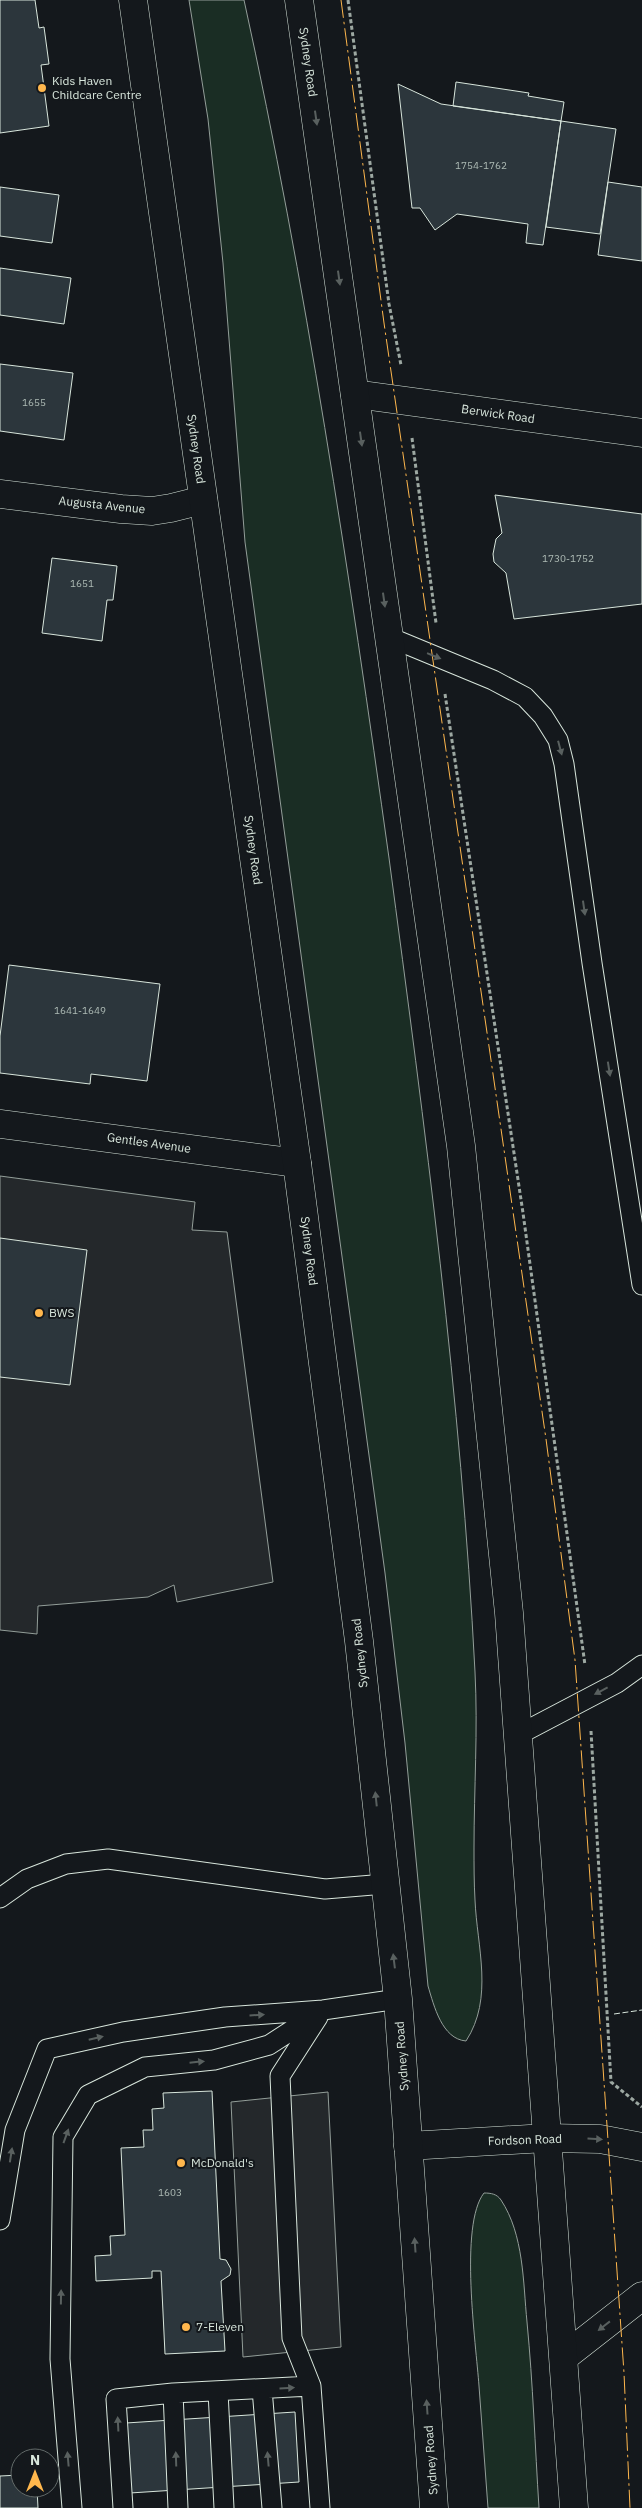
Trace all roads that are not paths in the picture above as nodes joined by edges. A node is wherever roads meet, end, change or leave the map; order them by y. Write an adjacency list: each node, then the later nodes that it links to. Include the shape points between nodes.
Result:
1 (133, 0): 6 (main road, Sydney Road)
2 (299, 0): 3 (main road, Sydney Road, one-way to 3)
3 (355, 394): 4 (main road, Berwick Road); 7 (main road, Sydney Road, one-way to 7)
4 (642, 433)
5 (0, 494): 6 (main road, Augusta Avenue, via 152,510)
6 (203, 500): 9 (main road, Sydney Road)
7 (389, 637): 10 (lane, one-way to 10, via 525,697 543,716 558,740); 12 (main road, Sydney Road, via 461,1146 509,1613)
8 (0, 1124): 9 (main road, Gentles Avenue)
9 (297, 1162): 13 (main road, Sydney Road, one-way to 9, via 359,1641)
10 (642, 1285)
11 (642, 1666): 12 (lane, one-way to 12, via 617,1683)
12 (518, 1735): 17 (main road, Sydney Road)
13 (385, 1884): 14 (lane, via 325,1889 108,1859 66,1864 27,1879); 15 (main road, Sydney Road, one-way to 13)
14 (0, 1898)
15 (398, 1999): 16 (lane); 18 (main road, Sydney Road)
16 (323, 2010): 20 (lane, one-way to 16, via 14,2130 47,2050 132,2030 225,2017); 23 (lane, via 280,2076 292,2338); 27 (lane, one-way to 16, via 60,2359 63,2137 88,2095 145,2067 214,2060 269,2045)
17 (546, 2138): 18 (main road, Fordson Road); 19 (main road, Fordson Road, one-way to 19, via 600,2138); 22 (main road, Sydney Road)
18 (408, 2146): 33 (main road, Sydney Road, one-way to 18)
19 (642, 2147)
20 (0, 2220)
21 (642, 2296): 22 (main road, one-way to 22)
22 (564, 2357): 34 (main road, Sydney Road)
23 (311, 2386): 24 (lane, one-way to 23); 32 (lane)
24 (262, 2389): 25 (lane); 31 (lane, one-way to 24)
25 (218, 2392): 26 (lane); 30 (lane)
26 (174, 2393): 28 (lane, one-way to 26, via 116,2399); 29 (lane, one-way to 26)
27 (72, 2508)
28 (123, 2508)
29 (178, 2508)
30 (224, 2508)
31 (272, 2508)
32 (320, 2508)
33 (434, 2508)
34 (574, 2508)

